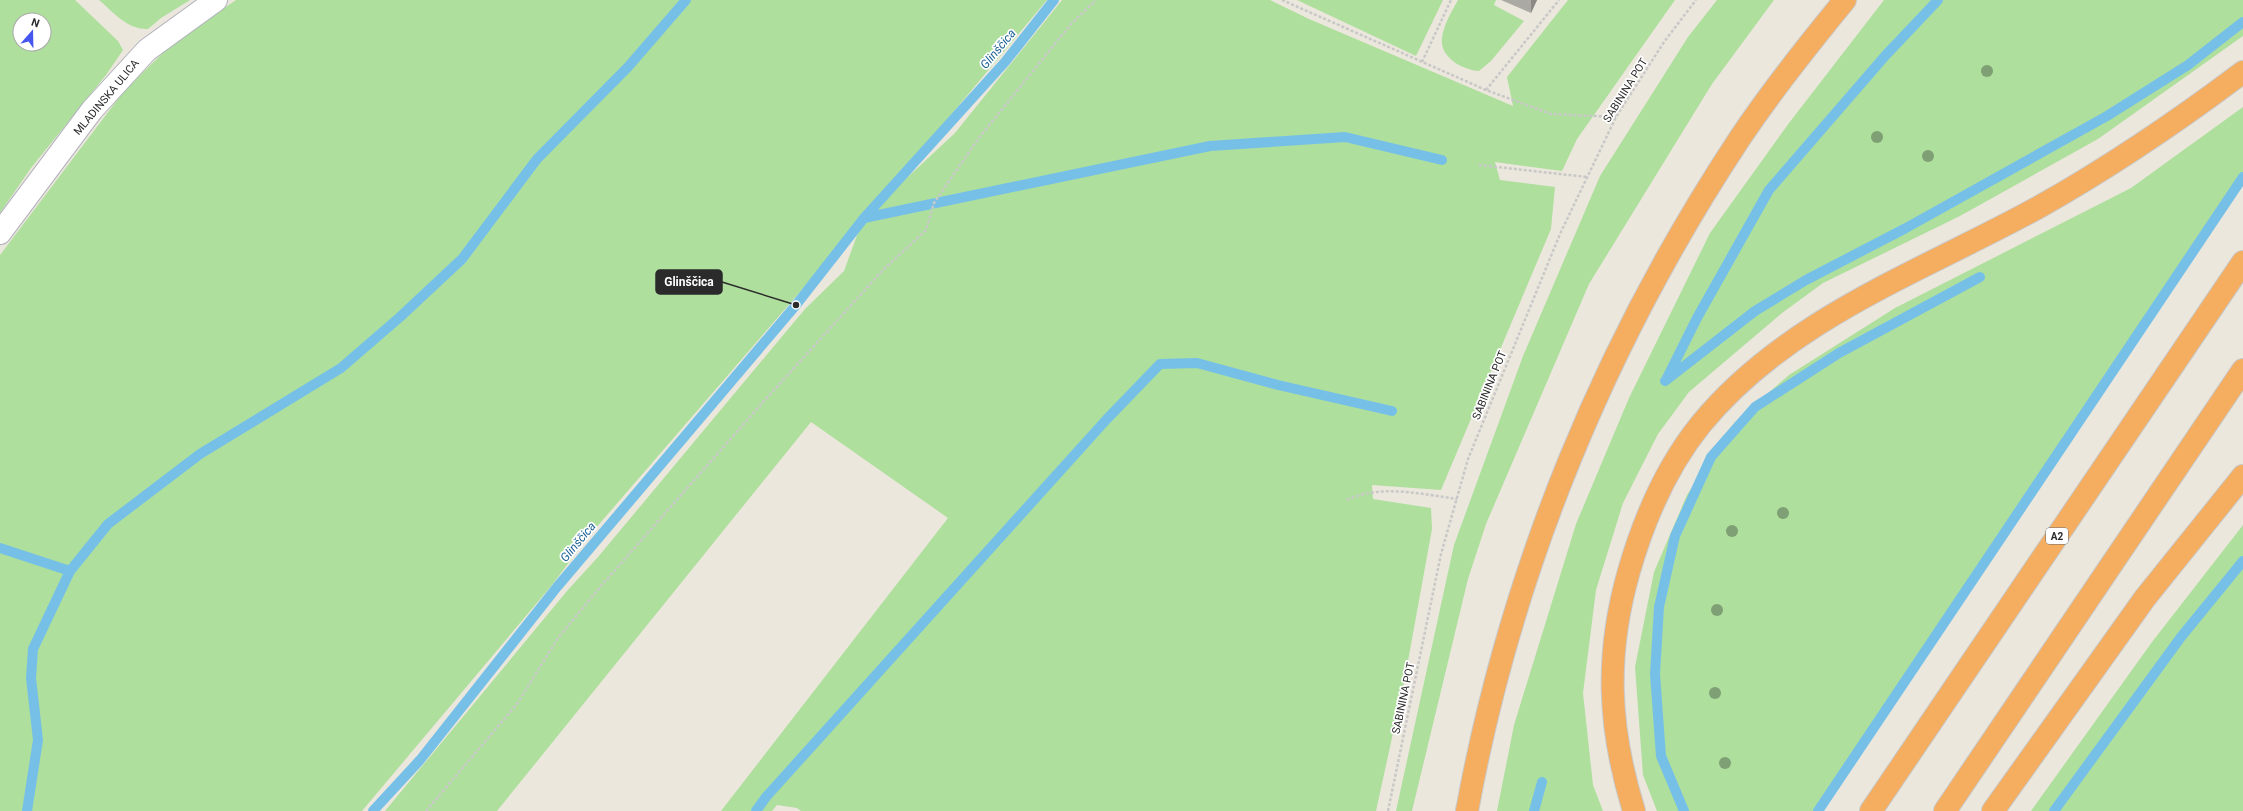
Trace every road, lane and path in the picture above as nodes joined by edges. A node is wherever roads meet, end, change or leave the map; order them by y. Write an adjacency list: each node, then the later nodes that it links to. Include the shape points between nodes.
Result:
1 (216, 0): 14 (street, MLADINSKA ULICA, via 147,50 92,110)
2 (1096, 0): 20 (path, via 1071,24 978,139 934,203 926,230 883,270 602,586 558,638 518,704)
3 (1282, 0): 8 (path)
4 (1451, 0): 8 (path)
5 (1559, 0): 10 (path)
6 (1696, 0): 11 (path, SABININA POT, via 1664,42)
7 (1844, 0): 22 (highway, via 1794,62 1741,136 1649,287 1608,368 1573,448 1542,530 1515,614 1491,700)
8 (1422, 62): 10 (path)
9 (2243, 72): 23 (highway, via 2178,120 2039,207 1884,286 1810,329 1762,364 1700,424 1670,472 1644,525 1626,580 1614,639 1614,724 1618,753)
10 (1486, 90): 11 (path, via 1551,114)
11 (1616, 117): 13 (path, SABININA POT)
12 (1479, 165): 13 (path)
13 (1587, 177): 18 (path, SABININA POT, via 1560,234 1468,458)
14 (0, 233)
15 (2243, 262): 24 (highway, A2)
16 (2243, 370): 25 (highway)
17 (2243, 476): 26 (highway, via 2140,605)
18 (1457, 499): 19 (path, via 1377,491 1360,493); 21 (path, SABININA POT, via 1441,554)
19 (1347, 500)
20 (426, 811)
21 (1388, 811)
22 (1467, 811)
23 (1634, 811)
24 (1871, 811)
25 (1945, 811)
26 (1993, 811)

